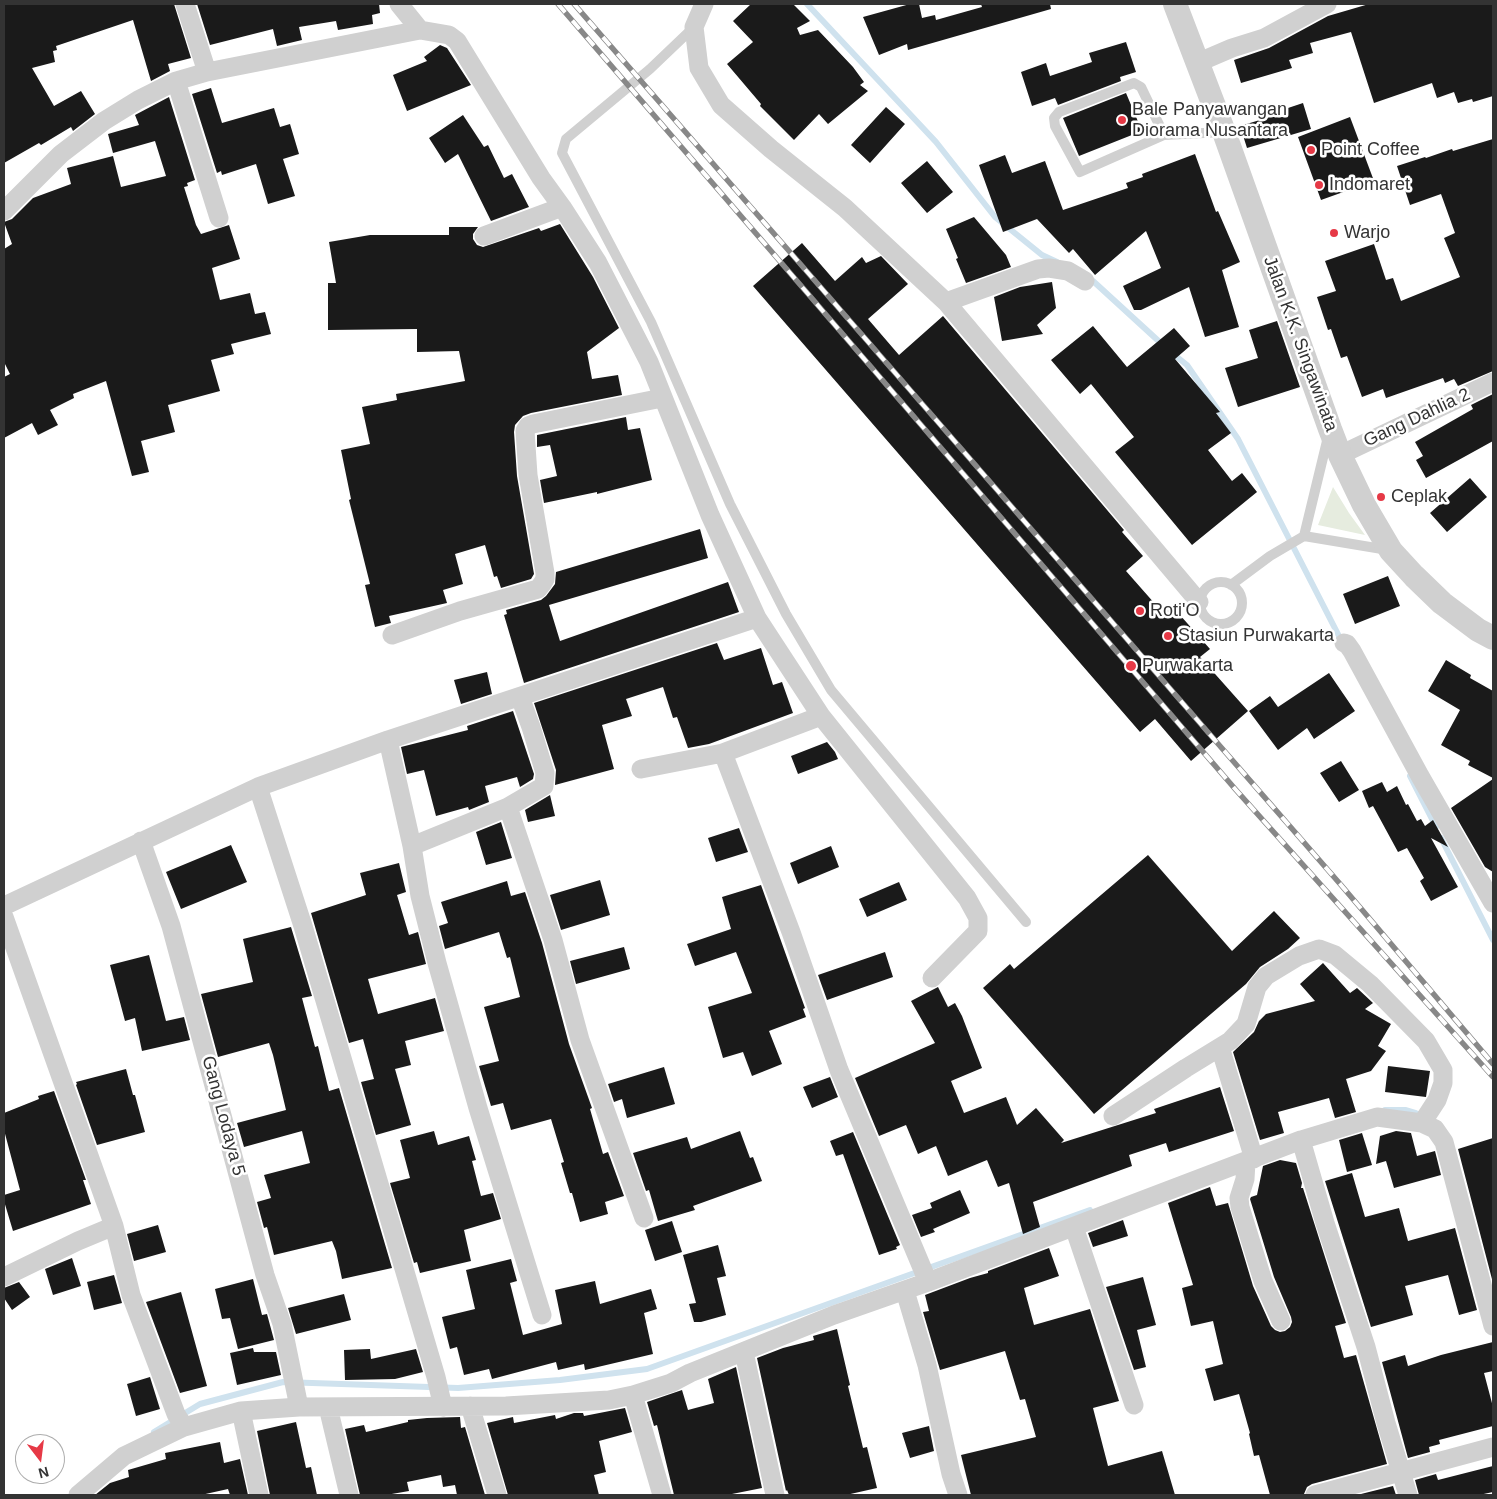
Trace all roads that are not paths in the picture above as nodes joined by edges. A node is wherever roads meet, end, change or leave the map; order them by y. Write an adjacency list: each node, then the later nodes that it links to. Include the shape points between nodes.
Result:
1 (185, 4): 9 (street)
2 (399, 4): 7 (street)
3 (704, 4): 6 (street)
4 (1175, 4): 8 (street, Jalan K.K. Singawinata)
5 (1327, 4): 8 (street, via 1264,38)
6 (694, 27): 18 (street, via 699,68 721,105 845,208); 45 (lane, via 650,69 566,139 562,153 651,322 739,521 786,614 831,690)
7 (420, 30): 9 (street); 13 (street, via 449,35 457,41)
8 (1197, 63): 11 (street, Jalan K.K. Singawinata)
9 (207, 72): 10 (street)
10 (176, 81): 14 (street, via 104,121 61,154); 15 (street)
11 (1224, 132): 12 (lane); 21 (street, Jalan K.K. Singawinata)
12 (1164, 135): 12 (lane, via 1080,172 1054,126 1054,118 1059,112 1134,83 1141,87)
13 (562, 207): 16 (street); 20 (street, via 598,264 648,362)
14 (4, 211)
15 (219, 218)
16 (484, 236)
17 (1084, 281): 18 (street, via 1068,271 1038,268)
18 (946, 302): 26 (street)
19 (1493, 382): 22 (street, Gang Dahlia 2)
20 (662, 398): 27 (street); 28 (street, via 528,426 525,431 528,475 545,573 542,584 538,589)
21 (1330, 429): 22 (street, Jalan K.K. Singawinata); 23 (lane)
22 (1340, 455): 24 (street, Jalan K.K. Singawinata)
23 (1301, 538): 24 (lane); 25 (lane)
24 (1391, 551): 29 (street, Jalan K.K. Singawinata, via 1442,603)
25 (1231, 585): 26 (lane, via 1214,583 1207,587); 26 (lane, via 1241,596 1242,604 1241,611 1230,622 1216,624 1209,621 1200,609)
26 (1200, 602)
27 (757, 618): 31 (street); 32 (street)
28 (392, 635)
29 (1493, 638)
30 (1344, 644): 40 (street, via 1352,651)
31 (520, 697): 33 (street); 37 (street, via 544,772 544,786)
32 (821, 716): 34 (street); 46 (street, via 967,898 978,918 978,931)
33 (388, 740): 36 (street); 39 (street)
34 (723, 753): 35 (street); 56 (street, via 839,1070)
35 (641, 769)
36 (258, 787): 38 (street); 64 (street, via 303,926)
37 (508, 807): 39 (street); 52 (street, via 553,940 580,1040)
38 (141, 841): 43 (street); 63 (street, Gang Lodaya 5, via 171,926 265,1274 282,1324)
39 (412, 846): 58 (street, via 420,896 437,963)
40 (1472, 864): 41 (street); 42 (street)
41 (1493, 875)
42 (1493, 903)
43 (4, 906)
44 (4, 917): 53 (street)
45 (1026, 922)
46 (932, 978)
47 (1220, 1047): 48 (street); 49 (street, via 1246,1024 1258,986 1266,976 1299,956 1319,949 1335,955 1370,984 1426,1041 1443,1070 1443,1083 1437,1100); 51 (street)
48 (1113, 1116)
49 (1422, 1123): 50 (street, via 1377,1117); 60 (street, via 1435,1129 1444,1142)
50 (1301, 1140): 51 (street); 71 (street)
51 (1250, 1156): 54 (street); 59 (street, via 1239,1198 1240,1208)
52 (644, 1218)
53 (114, 1226): 55 (street); 69 (street, via 131,1295)
54 (1074, 1227): 56 (street); 65 (street)
55 (4, 1277)
56 (927, 1280): 57 (street)
57 (905, 1290): 61 (street); 78 (street, via 927,1365)
58 (542, 1315)
59 (1281, 1321)
60 (1493, 1326)
61 (744, 1352): 62 (street); 77 (street)
62 (633, 1395): 66 (street, via 609,1400); 76 (street)
63 (298, 1400): 67 (street); 68 (street)
64 (442, 1403): 66 (street); 67 (street)
65 (1134, 1405)
66 (470, 1406): 75 (street)
67 (328, 1407): 74 (street)
68 (241, 1411): 69 (street); 73 (street)
69 (180, 1421): 72 (street, via 124,1456)
70 (1493, 1447): 71 (street)
71 (1401, 1471): 79 (street); 80 (street)
72 (78, 1495)
73 (259, 1495)
74 (349, 1495)
75 (497, 1495)
76 (662, 1495)
77 (775, 1495)
78 (958, 1495)
79 (1315, 1495)
80 (1408, 1495)

